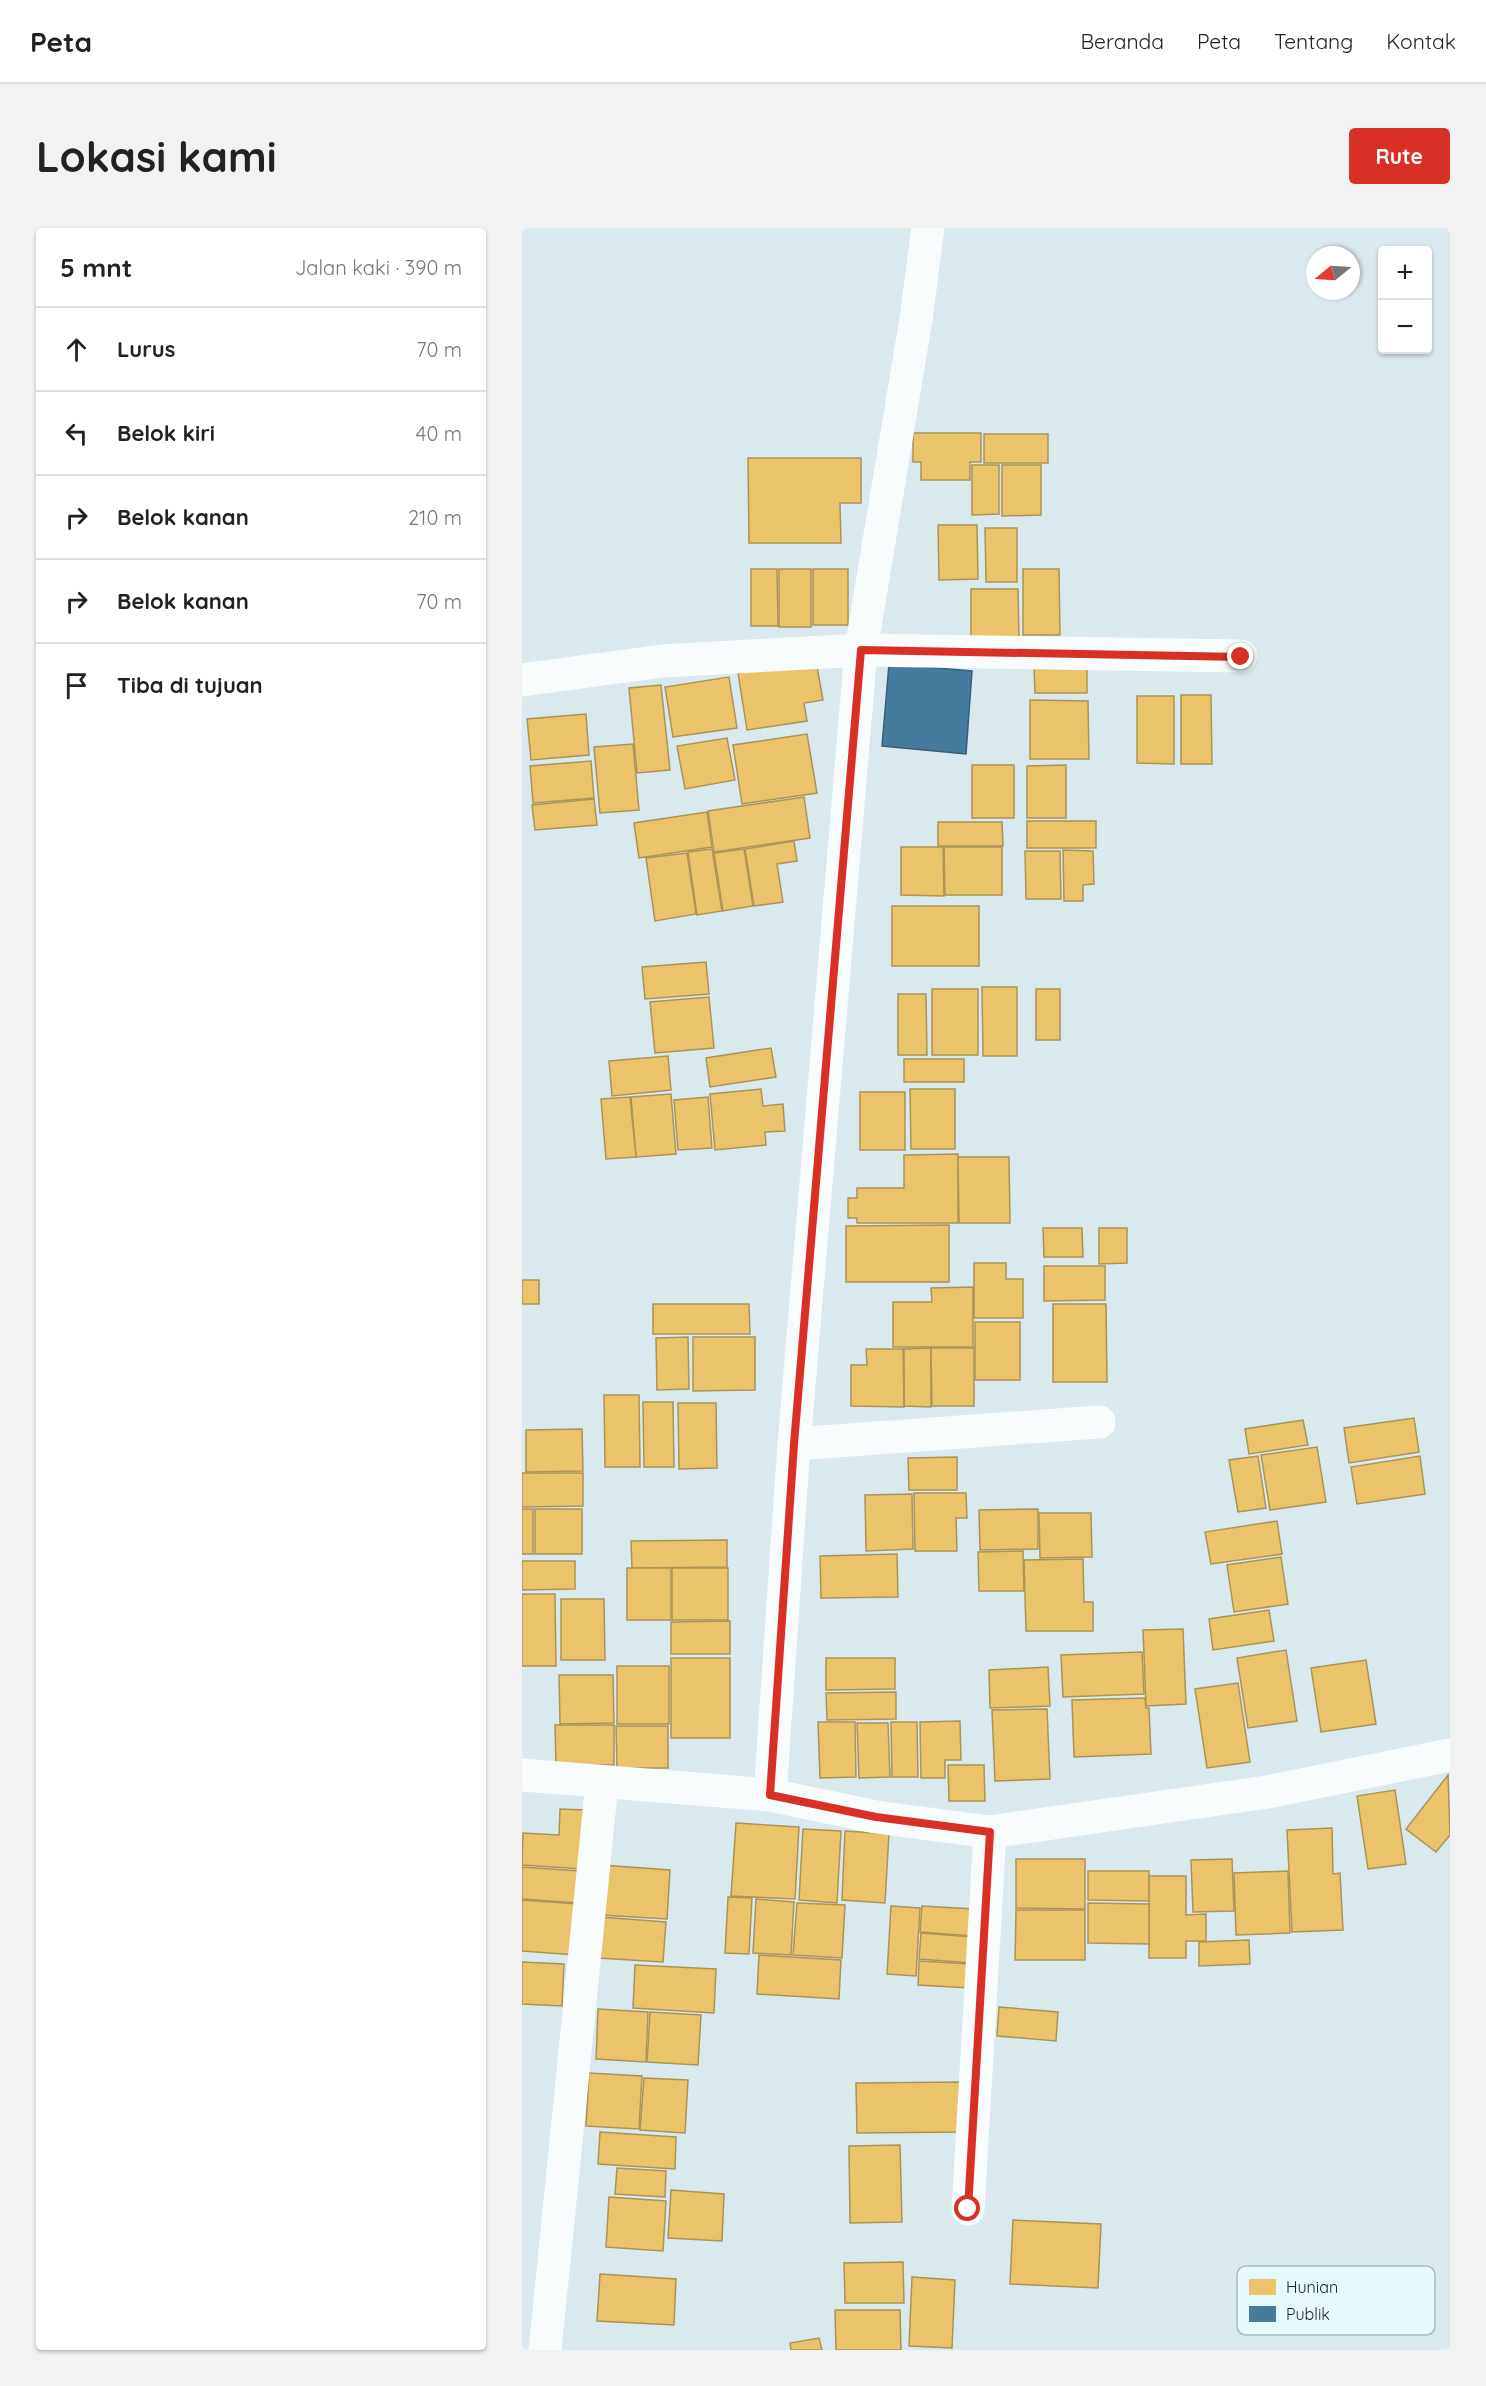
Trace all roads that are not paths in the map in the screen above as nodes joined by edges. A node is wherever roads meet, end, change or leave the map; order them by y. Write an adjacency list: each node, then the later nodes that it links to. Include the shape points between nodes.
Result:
1 (928, 228): 2 (street)
2 (861, 650): 3 (street); 4 (street, via 663,661); 6 (street)
3 (1241, 657)
4 (522, 680)
5 (1099, 1422): 6 (street)
6 (794, 1444): 10 (street)
7 (1450, 1755): 11 (street, via 1267,1792)
8 (522, 1775): 9 (street)
9 (602, 1783): 10 (street); 13 (street)
10 (770, 1795): 11 (street, via 876,1817)
11 (990, 1832): 12 (street)
12 (968, 2209)
13 (545, 2350)

